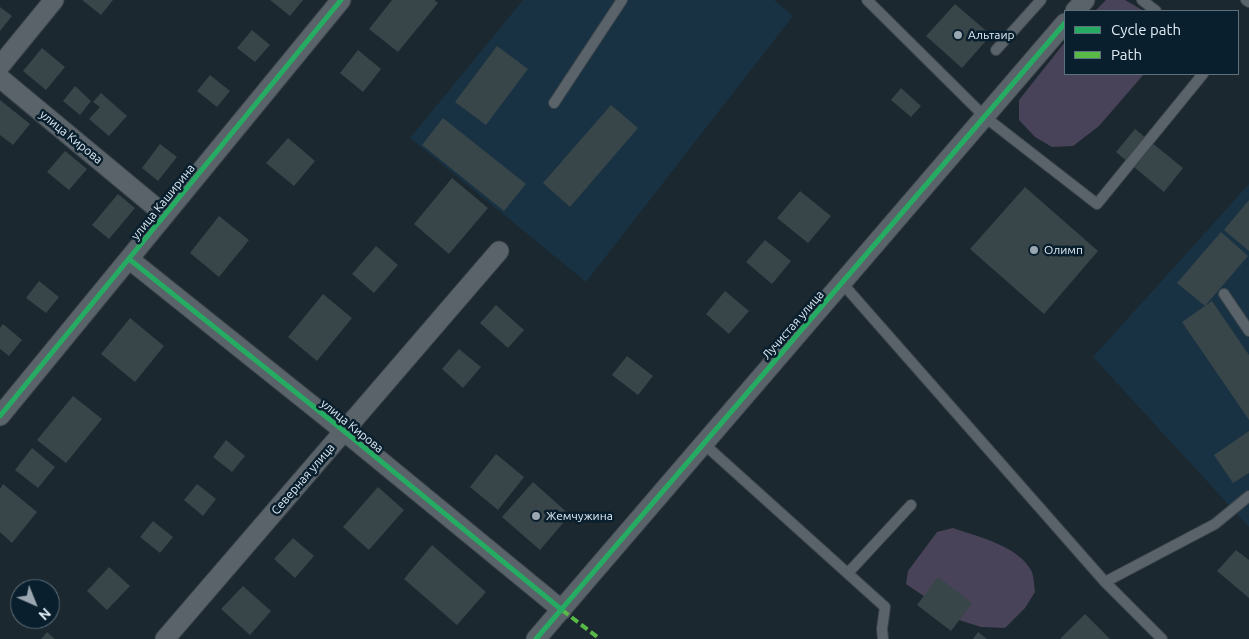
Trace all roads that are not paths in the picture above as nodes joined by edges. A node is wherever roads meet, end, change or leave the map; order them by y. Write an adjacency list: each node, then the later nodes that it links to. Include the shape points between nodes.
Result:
1 (54, 0): 12 (street)
2 (341, 0): 17 (street, улица Каширина)
3 (622, 0): 15 (lane)
4 (867, 0): 16 (lane)
5 (1041, 0): 11 (lane)
6 (1085, 0): 8 (street)
7 (1142, 0): 9 (lane)
8 (1076, 10)
9 (1155, 10)
10 (1064, 24): 16 (street, Лучистая улица)
11 (996, 50)
12 (0, 66)
13 (1202, 75): 16 (lane, via 1097,204)
14 (0, 78): 17 (street, улица Кирова)
15 (554, 103)
16 (985, 117): 20 (street, Лучистая улица)
17 (165, 215): 19 (street, улица Каширина)
18 (499, 251): 24 (street, Северная улица)
19 (129, 259): 23 (street, улица Каширина); 24 (street, улица Кирова)
20 (842, 283): 25 (street, Лучистая улица); 29 (lane)
21 (1224, 294): 22 (lane)
22 (1249, 331)
23 (0, 416)
24 (344, 432): 30 (street, улица Кирова); 31 (street, Северная улица)
25 (704, 444): 28 (lane); 30 (street, Лучистая улица)
26 (1249, 496): 29 (lane, via 1215,524)
27 (910, 505): 28 (lane)
28 (848, 573): 33 (lane, via 885,606)
29 (1105, 582): 34 (lane)
30 (562, 610): 32 (street, Лучистая улица)
31 (165, 639)
32 (536, 639)
33 (883, 639)
34 (1162, 639)

